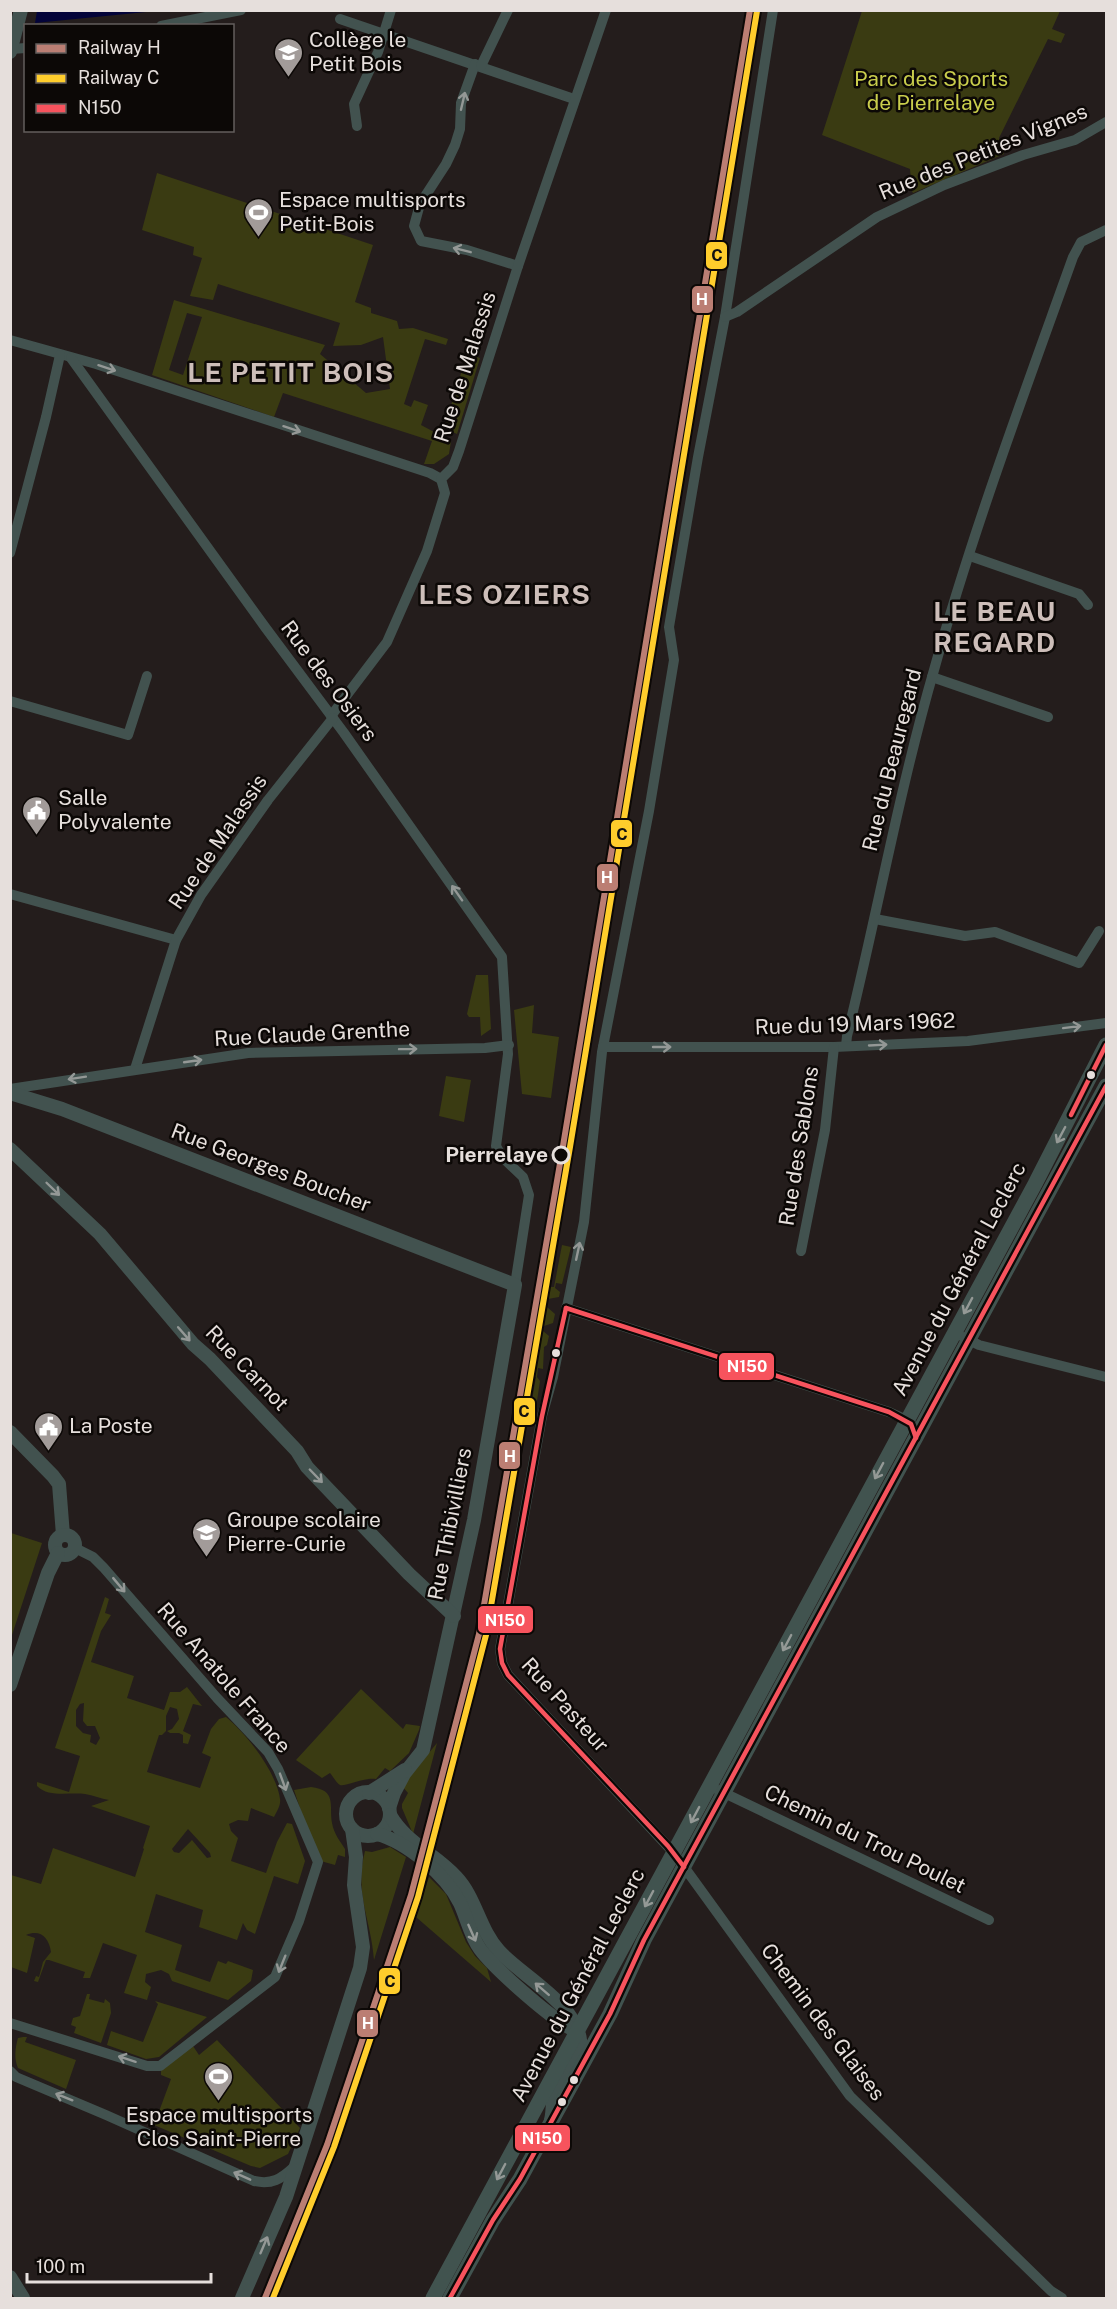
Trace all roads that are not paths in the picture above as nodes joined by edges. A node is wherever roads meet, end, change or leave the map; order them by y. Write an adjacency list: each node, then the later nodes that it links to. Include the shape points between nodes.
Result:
1 (21, 10): 10 (street)
2 (241, 10): 8 (street)
3 (391, 10): 9 (street)
4 (508, 10): 11 (street)
5 (606, 10): 12 (street, Rue de Malassis)
6 (773, 10): 17 (street)
7 (340, 19): 9 (street)
8 (171, 24)
9 (384, 34): 11 (street); 14 (street, via 354,104)
10 (16, 50)
11 (478, 65): 12 (street); 16 (street, one-way to 11, via 421,241 414,226 420,204 455,145 461,103)
12 (574, 99): 16 (street, Rue de Malassis)
13 (1107, 122): 17 (street, Rue des Petites Vignes, via 1075,140 944,185 877,217)
14 (357, 126)
15 (1107, 230): 23 (street, Rue du Beauregard, via 1081,242 1074,257)
16 (518, 266): 21 (street, Rue de Malassis, via 459,451 453,467)
17 (725, 317): 38 (street, via 669,627 674,660 649,811)
18 (10, 340): 19 (street)
19 (60, 355): 20 (street); 22 (street)
20 (71, 358): 21 (street, one-way to 21); 28 (street, Rue des Osiers)
21 (441, 479): 28 (street, Rue de Malassis, via 445,493 427,551 387,642)
22 (10, 553)
23 (970, 556): 24 (street, via 1079,594); 26 (street, Rue du Beauregard)
24 (1088, 605)
25 (147, 676): 27 (street, via 128,735)
26 (932, 677): 29 (street); 31 (street, Rue du Beauregard)
27 (10, 701)
28 (332, 717): 33 (street, Rue de Malassis, via 201,895); 35 (street, Rue des Osiers, one-way to 28, via 502,957)
29 (1048, 717)
30 (10, 894): 33 (street)
31 (875, 919): 32 (street, via 965,936 995,932 1079,963); 37 (street, Rue du Beauregard)
32 (1099, 931)
33 (176, 940): 40 (street, Rue de Malassis)
34 (1107, 1023): 37 (street, Rue du 19 Mars 1962, one-way to 34, via 968,1041)
35 (508, 1045): 40 (street, Rue Claude Grenthe, one-way to 35, via 248,1053); 45 (street, Rue des Osiers, via 496,1146 523,1177 529,1195)
36 (1107, 1045): 47 (main road, Avenue du Général Leclerc, one-way to 47)
37 (846, 1046): 39 (street, Rue du 19 Mars 1962)
38 (603, 1047): 39 (street, Rue du 19 Mars 1962, one-way to 39); 46 (street, one-way to 38, via 584,1222)
39 (834, 1047): 44 (street, Rue des Sablons, via 825,1130)
40 (135, 1069): 41 (street, Rue Claude Grenthe, one-way to 41)
41 (10, 1091): 45 (street, Rue Georges Boucher)
42 (1105, 1092): 48 (main road, Avenue du Général Leclerc)
43 (10, 1149): 56 (street, Rue Carnot, one-way to 56, via 100,1234 193,1344 409,1574)
44 (801, 1251)
45 (515, 1285): 56 (street, Rue Thibivilliers)
46 (566, 1308): 50 (street); 64 (street, Rue Pasteur, via 542,1416 500,1649 502,1663 508,1675)
47 (954, 1332): 48 (street); 50 (main road, Avenue du Général Leclerc)
48 (968, 1340): 49 (street); 52 (main road, Avenue du Général Leclerc)
49 (1107, 1377)
50 (907, 1420): 52 (street, via 914,1427); 59 (main road, Avenue du Général Leclerc, one-way to 59, via 718,1772)
51 (10, 1432): 53 (street, via 59,1484)
52 (916, 1438): 59 (main road, Avenue du Général Leclerc)
53 (63, 1534): 54 (street, via 72,1538); 55 (street, via 55,1540)
54 (75, 1548): 55 (street, via 69,1554); 69 (street, Rue Anatole France, one-way to 69, via 104,1568 268,1752 318,1862 299,1922 275,1977 160,2066 147,2066)
55 (58, 1552): 57 (street)
56 (454, 1616): 58 (street, Rue Thibivilliers, via 423,1750)
57 (10, 1685)
58 (411, 1765): 60 (street, Rue Thibivilliers); 61 (street, Rue Thibivilliers, via 394,1793)
59 (717, 1789): 64 (main road, Avenue du Général Leclerc, one-way to 64); 66 (main road, Avenue du Général Leclerc); 67 (street, Chemin du Trou Poulet)
60 (369, 1792): 61 (street, via 381,1797); 62 (street, via 358,1795 349,1805 347,1817)
61 (389, 1812): 63 (street, via 387,1826); 70 (street, one-way to 61, via 570,2014 500,1952 483,1931 456,1877 405,1836)
62 (352, 1829): 63 (street); 65 (street)
63 (375, 1835): 65 (street); 70 (street, one-way to 70, via 396,1842 446,1881 476,1942 494,1964 555,2019)
64 (674, 1852): 66 (street, Chemin des Glaises); 70 (main road, Avenue du Général Leclerc, one-way to 70)
65 (356, 1857): 74 (street, via 354,1884 363,1947 360,1968)
66 (684, 1867): 68 (main road, Avenue du Général Leclerc); 83 (street, Chemin des Glaises, via 850,2096)
67 (989, 1920)
68 (605, 2022): 70 (main road); 73 (main road, Avenue du Général Leclerc)
69 (10, 2023)
70 (577, 2031): 72 (main road, Avenue du Général Leclerc); 73 (street, via 579,2049 554,2098)
71 (10, 2071): 75 (street, one-way to 71, via 266,2183 254,2181 16,2077)
72 (529, 2120): 76 (main road, via 536,2126 536,2132); 81 (main road, Avenue du Général Leclerc, one-way to 81)
73 (551, 2122): 76 (main road, Avenue du Général Leclerc)
74 (294, 2167): 75 (street); 77 (street)
75 (280, 2178): 77 (street)
76 (512, 2190): 82 (main road, Avenue du Général Leclerc)
77 (286, 2197): 80 (street, one-way to 77)
78 (10, 2277): 79 (street)
79 (23, 2298)
80 (242, 2298)
81 (436, 2298)
82 (450, 2298)
83 (1062, 2298)

